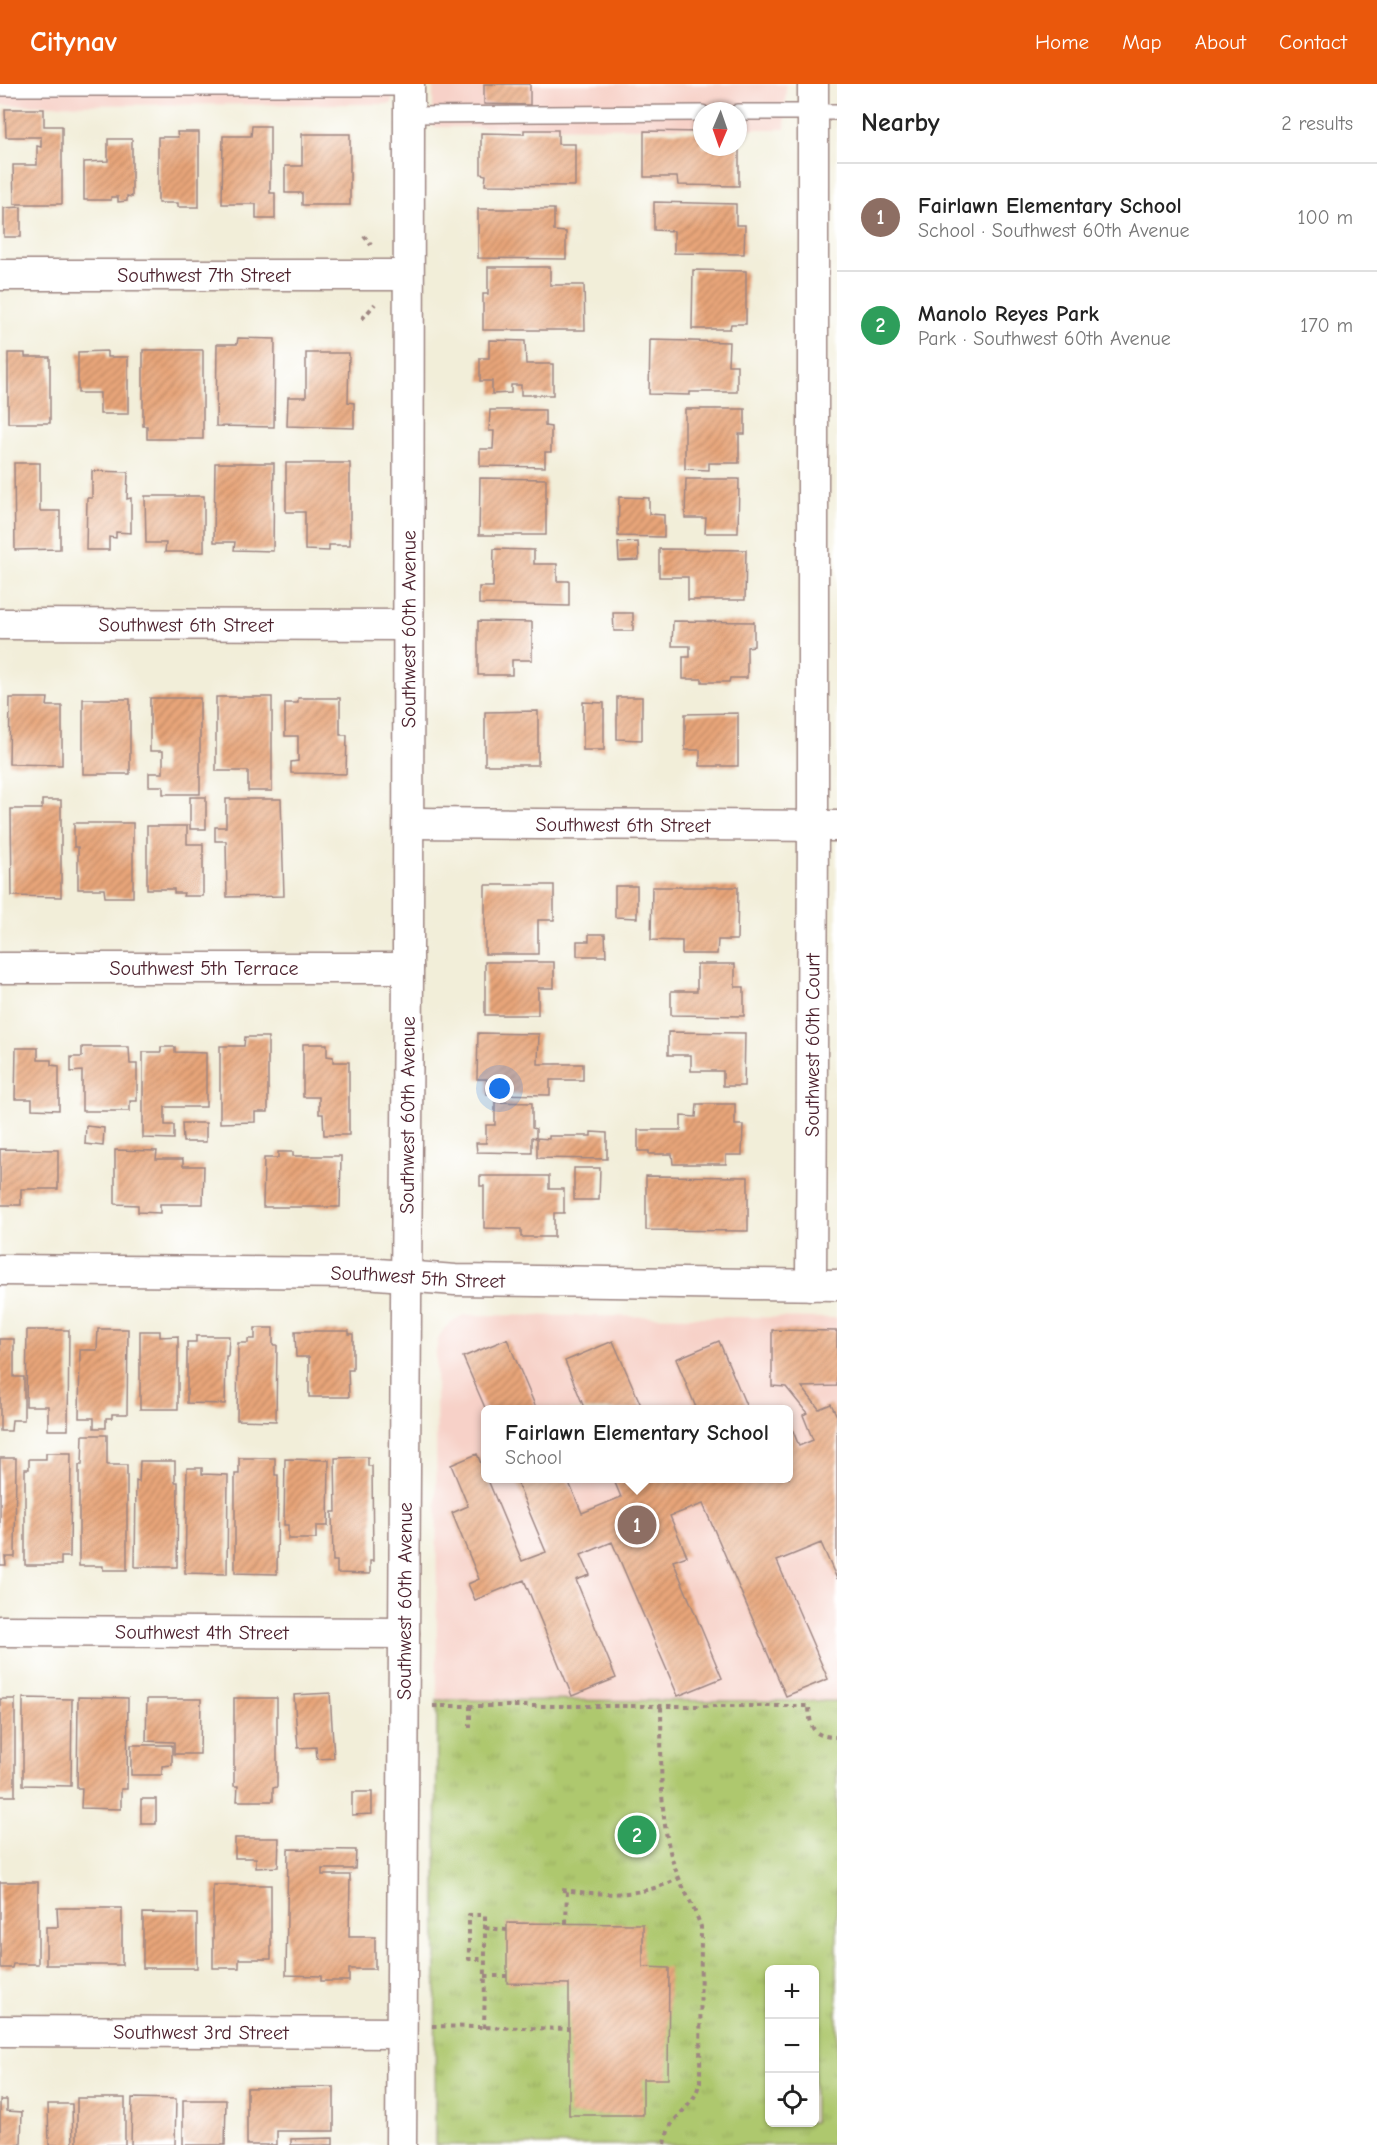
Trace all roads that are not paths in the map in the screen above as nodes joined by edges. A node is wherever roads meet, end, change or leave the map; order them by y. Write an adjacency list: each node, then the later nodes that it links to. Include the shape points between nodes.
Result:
1 (0, 88): 2 (lane)
2 (409, 96): 5 (lane); 7 (street, Southwest 60th Avenue)
3 (821, 103): 4 (lane); 11 (street, Southwest 60th Court)
4 (747, 111)
5 (693, 112)
6 (0, 275): 7 (street, Southwest 7th Street)
7 (408, 275): 9 (street, Southwest 60th Avenue)
8 (0, 624): 9 (street, Southwest 6th Street)
9 (408, 625): 10 (street, Southwest 60th Avenue)
10 (409, 823): 11 (street, Southwest 6th Street); 13 (street, Southwest 60th Avenue)
11 (825, 826): 16 (street, Southwest 60th Court)
12 (0, 968): 13 (street, Southwest 5th Terrace)
13 (408, 968): 15 (street, Southwest 60th Avenue)
14 (0, 1270): 15 (street, Southwest 5th Street)
15 (407, 1276): 16 (street, Southwest 5th Street); 18 (street, Southwest 60th Avenue)
16 (824, 1285)
17 (0, 1631): 18 (street, Southwest 4th Street)
18 (404, 1633): 20 (street, Southwest 60th Avenue)
19 (0, 2031): 20 (street, Southwest 3rd Street)
20 (401, 2033): 21 (street, Southwest 60th Avenue)
21 (401, 2145)

